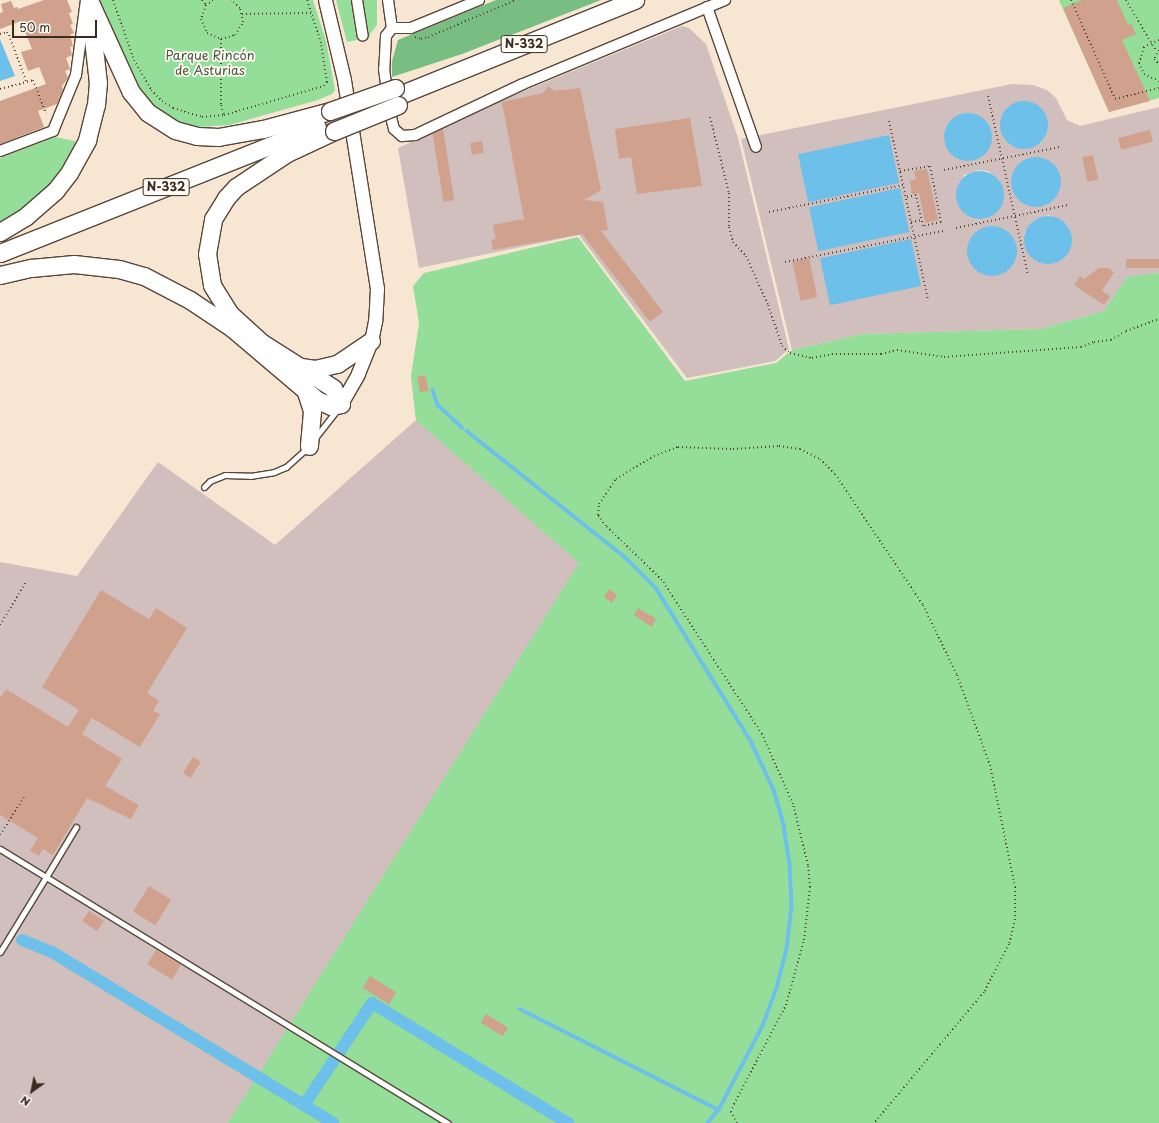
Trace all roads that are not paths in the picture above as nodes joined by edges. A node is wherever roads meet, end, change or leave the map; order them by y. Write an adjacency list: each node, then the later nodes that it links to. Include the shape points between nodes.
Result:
1 (87, 0): 13 (highway, via 131,92 146,112 175,130 197,136 218,137); 15 (street, via 76,75 53,131); 16 (highway, via 96,48 98,83 96,105 87,140 69,174 55,191 25,218)
2 (325, 0): 19 (street, via 344,80 376,268 377,303)
3 (357, 0): 11 (street)
4 (388, 0): 10 (street)
5 (479, 0): 10 (street, via 411,28)
6 (635, 0): 9 (highway, N-332)
7 (724, 0): 8 (street)
8 (707, 7): 10 (street, via 523,84 409,137 397,133 390,113 384,42); 14 (street)
9 (572, 25): 12 (highway, N-332); 12 (highway, via 550,39)
10 (392, 28)
11 (364, 36)
12 (397, 96): 13 (highway, N-332)
13 (332, 121): 17 (highway, N-332); 20 (highway, via 236,187 219,209 207,243 210,276 222,304 262,343)
14 (756, 147)
15 (0, 151)
16 (0, 232)
17 (0, 253)
18 (0, 275): 21 (highway, via 31,268 74,264 119,269 144,276 168,287 215,317)
19 (371, 341): 20 (highway, via 337,364 315,368); 22 (street, via 358,374)
20 (301, 367): 22 (highway, via 333,388)
21 (305, 389): 22 (highway, via 324,404); 23 (highway, via 312,417)
22 (341, 404): 23 (lane)
23 (309, 446): 24 (lane, via 300,456 274,472 250,476 225,475 217,477)
24 (204, 487)
25 (76, 828): 27 (lane)
26 (0, 849): 27 (lane)
27 (46, 877): 28 (lane); 29 (lane)
28 (0, 952)
29 (448, 1123)

